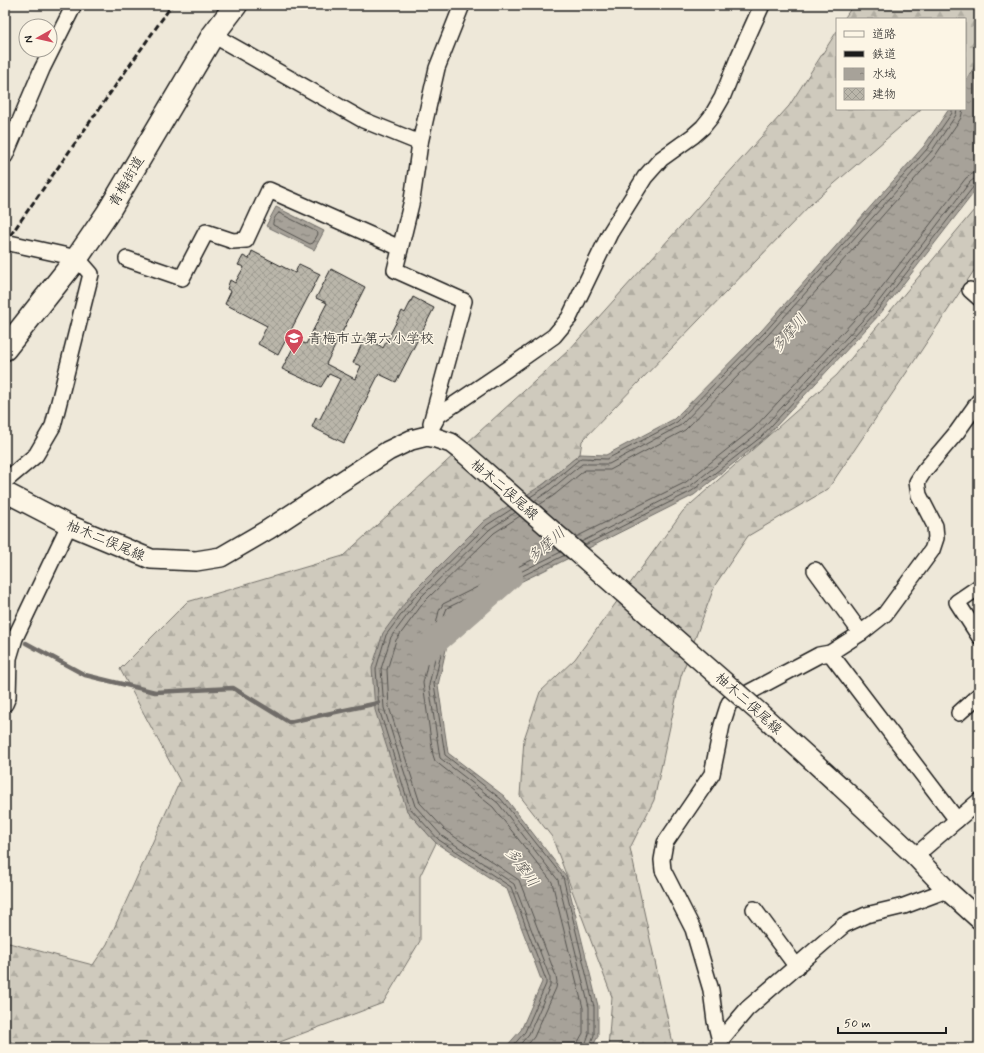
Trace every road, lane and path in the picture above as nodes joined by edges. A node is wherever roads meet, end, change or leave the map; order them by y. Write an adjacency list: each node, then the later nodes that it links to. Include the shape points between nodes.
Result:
1 (74, 5): 7 (street, via 42,69)
2 (236, 5): 5 (highway, 青梅街道)
3 (462, 5): 6 (street, via 437,68)
4 (762, 5): 14 (street, via 722,98 711,117 693,136 661,159 645,177 610,233 569,318 554,336 442,412)
5 (213, 34): 6 (street, via 363,120); 10 (highway, 青梅街道, via 107,214)
6 (420, 142): 9 (street, via 412,200)
7 (5, 156)
8 (5, 242): 10 (street)
9 (400, 248): 11 (street, via 269,190 246,240 233,242 206,232 182,278); 14 (street, via 395,270 464,301)
10 (77, 258): 12 (highway, 青梅街道); 15 (street, via 91,274 53,426 36,455)
11 (127, 259)
12 (5, 349)
13 (979, 401): 20 (street, via 958,432 917,482 918,495 935,526 936,538 932,550 885,614)
14 (427, 436): 17 (main road, 柚木二俣尾線, via 411,440 388,451 269,529 221,557 196,560 151,559); 28 (main road, 柚木二俣尾線, bridge, via 451,443 464,453 755,708)
15 (5, 481)
16 (5, 492): 17 (main road, 柚木二俣尾線)
17 (69, 525): 24 (street, via 15,638 9,658 8,697)
18 (815, 570): 20 (street)
19 (979, 587): 21 (street, via 957,602)
20 (861, 633): 22 (street)
21 (979, 636)
22 (830, 653): 27 (street); 33 (street, via 819,655 729,703 712,774 665,843 663,870 693,929 711,990)
23 (979, 695): 25 (street)
24 (5, 704)
25 (959, 713)
26 (979, 800): 27 (street)
27 (957, 820): 28 (street)
28 (915, 856): 29 (main road, 柚木二俣尾線)
29 (947, 890): 31 (main road, 柚木二俣尾線); 32 (street, via 904,906 866,915 844,925)
30 (754, 909): 32 (street)
31 (979, 919)
32 (797, 967): 33 (street, via 747,1009)
33 (718, 1044)

